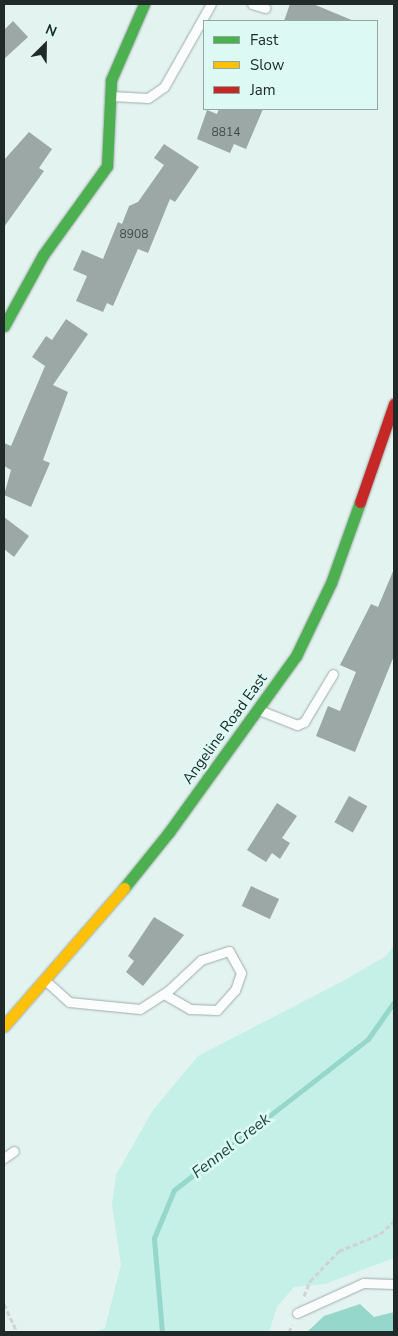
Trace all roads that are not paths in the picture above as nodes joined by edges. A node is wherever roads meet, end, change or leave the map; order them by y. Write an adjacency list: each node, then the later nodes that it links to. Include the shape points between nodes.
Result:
1 (144, 4): 5 (street, via 111,80)
2 (211, 4): 5 (lane, via 164,87 148,98)
3 (252, 4): 4 (lane)
4 (265, 8)
5 (109, 96): 6 (street, via 107,166 42,255)
6 (4, 326)
7 (394, 404): 9 (street, Angeline Road East, via 331,583 296,656)
8 (333, 674): 9 (lane, via 304,722 296,725)
9 (259, 710): 10 (street, Angeline Road East, via 169,832)
10 (45, 980): 11 (lane, via 69,1002 140,1009); 12 (street, Angeline Road East)
11 (164, 994): 11 (lane, via 201,960 229,951 241,973 235,990 217,1010 190,1008)
12 (4, 1026)
13 (14, 1151): 14 (lane)
14 (4, 1158)
15 (394, 1284): 16 (lane, via 363,1284)
16 (297, 1314)

